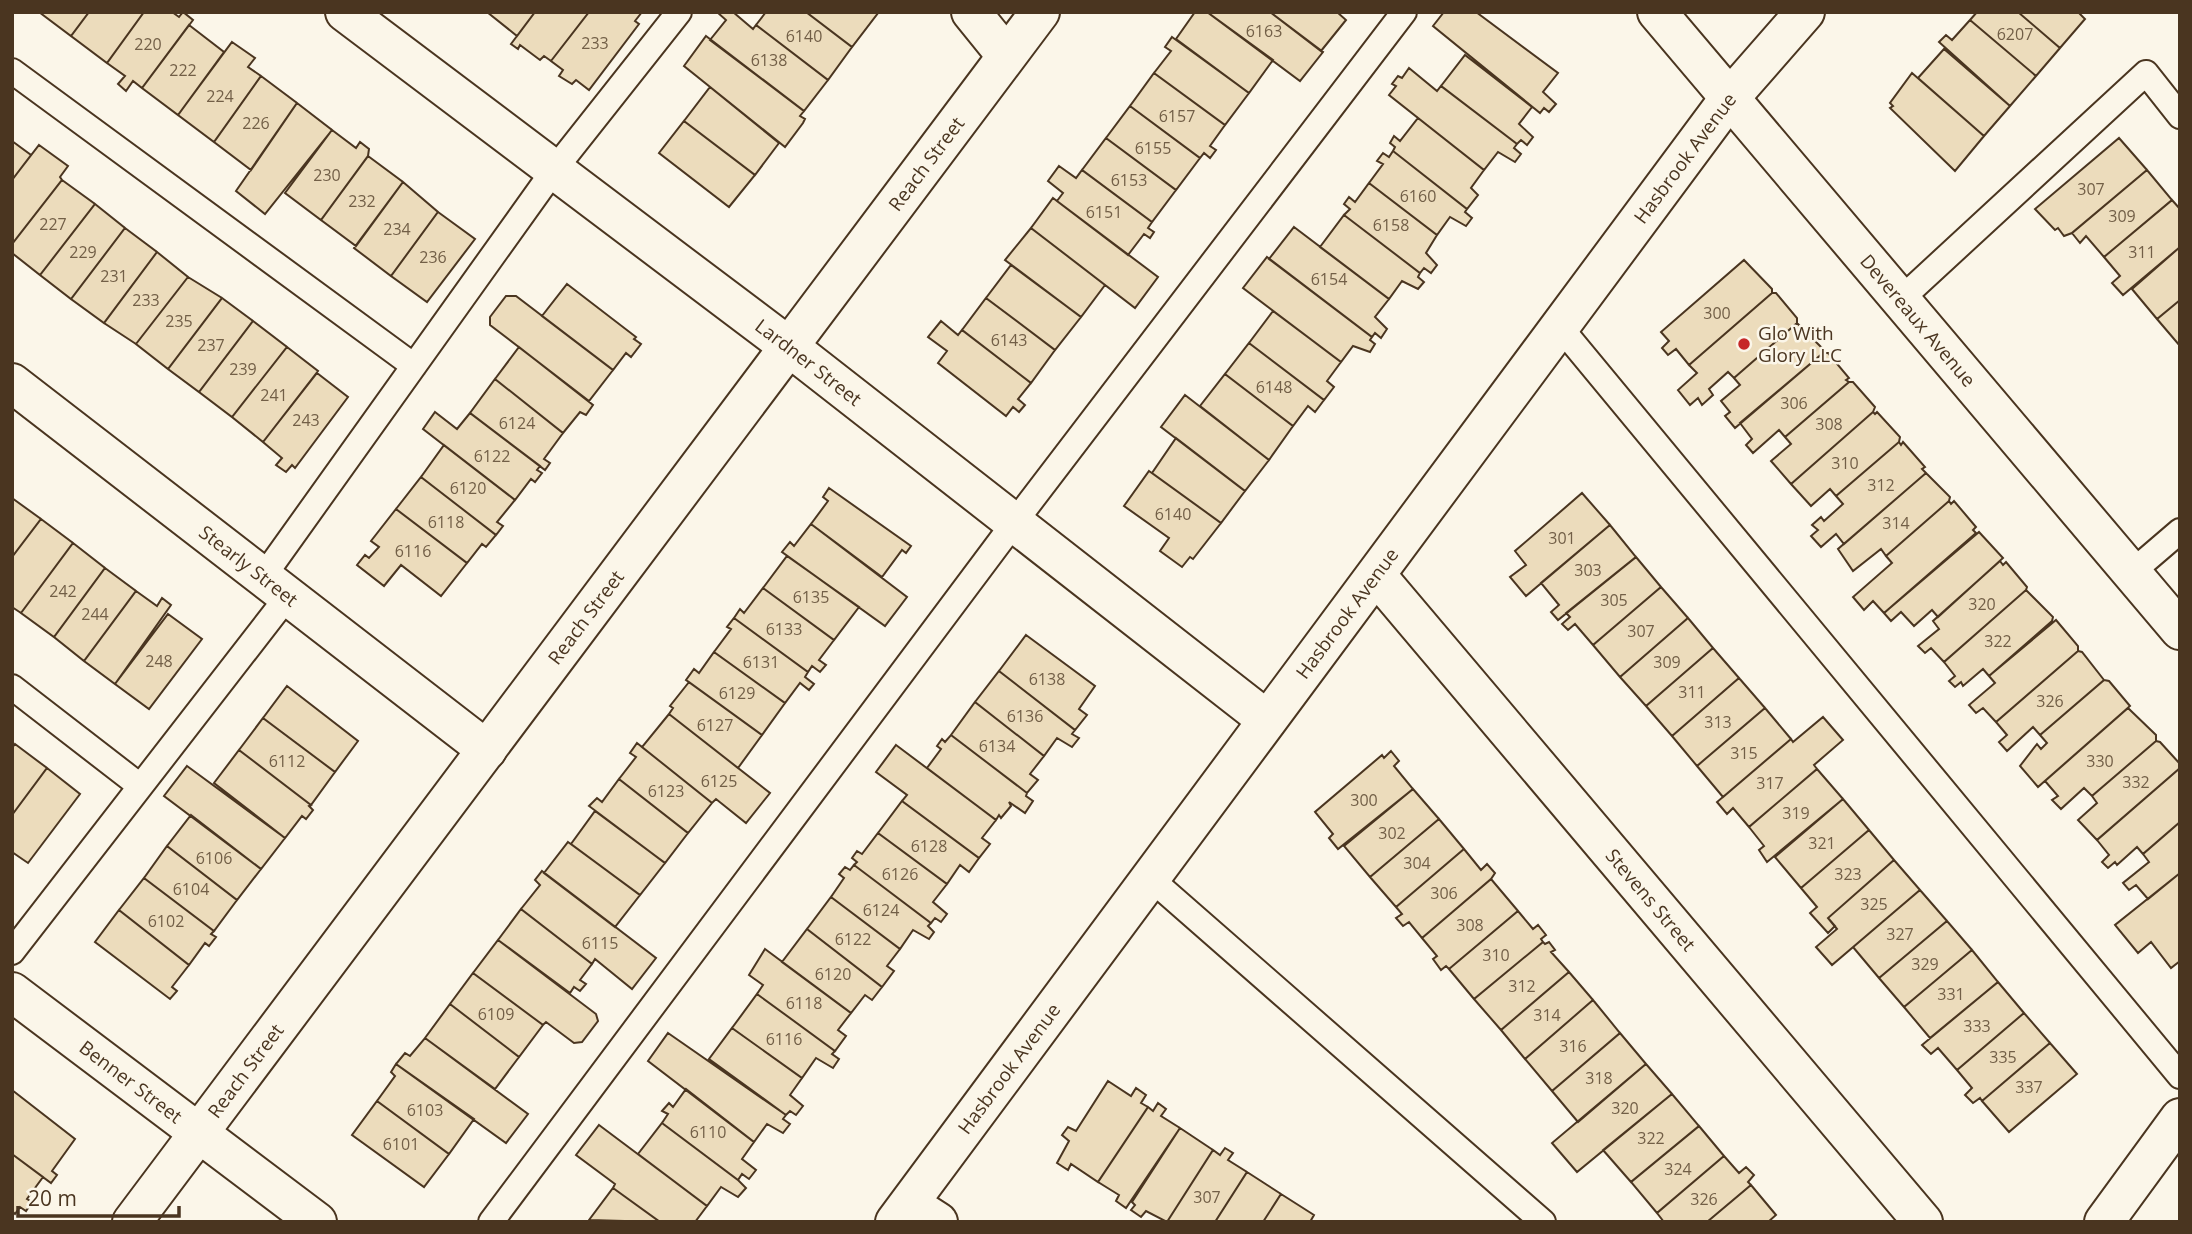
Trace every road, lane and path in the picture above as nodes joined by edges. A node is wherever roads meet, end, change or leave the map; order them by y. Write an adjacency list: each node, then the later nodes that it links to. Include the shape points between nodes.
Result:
1 (345, 12): 12 (street, Lardner Street)
2 (679, 12): 12 (lane)
3 (971, 12): 8 (street)
4 (1040, 12): 8 (street, Reach Street)
5 (1404, 12): 18 (lane)
6 (1657, 12): 10 (street, Devereaux Avenue)
7 (1805, 12): 10 (street, Hasbrook Avenue)
8 (1006, 54): 15 (street, Reach Street)
9 (12, 71): 16 (lane)
10 (1728, 100): 13 (street, Devereaux Avenue); 14 (street, Hasbrook Avenue)
11 (2180, 117): 13 (lane, via 2146,73)
12 (555, 170): 15 (street, Lardner Street); 16 (lane)
13 (1899, 300): 20 (street, Devereaux Avenue)
14 (1560, 327): 21 (street, Hasbrook Avenue); 31 (lane)
15 (788, 346): 18 (street, Lardner Street); 26 (street, Reach Street)
16 (414, 366): 22 (lane)
17 (12, 383): 22 (street, Stearly Street)
18 (1014, 523): 25 (street, Lardner Street); 37 (lane)
19 (2180, 531): 20 (lane)
20 (2131, 573): 23 (street, Devereaux Avenue)
21 (1377, 576): 25 (street, Hasbrook Avenue); 39 (street, Stevens Street)
22 (276, 586): 26 (street, Stearly Street); 27 (lane)
23 (2180, 630)
24 (12, 687): 27 (lane)
25 (1266, 720): 28 (street, Hasbrook Avenue)
26 (487, 750): 33 (street, Reach Street)
27 (140, 786): 29 (lane)
28 (1150, 878): 34 (street, Hasbrook Avenue); 38 (lane)
29 (12, 952)
30 (12, 992): 33 (street, Benner Street)
31 (2180, 1076)
32 (2180, 1118): 40 (street)
33 (199, 1132): 35 (street, Reach Street); 36 (street, Benner Street)
34 (914, 1216)
35 (132, 1222)
36 (317, 1222)
37 (491, 1222)
38 (1543, 1222)
39 (1923, 1222)
40 (2104, 1222)

